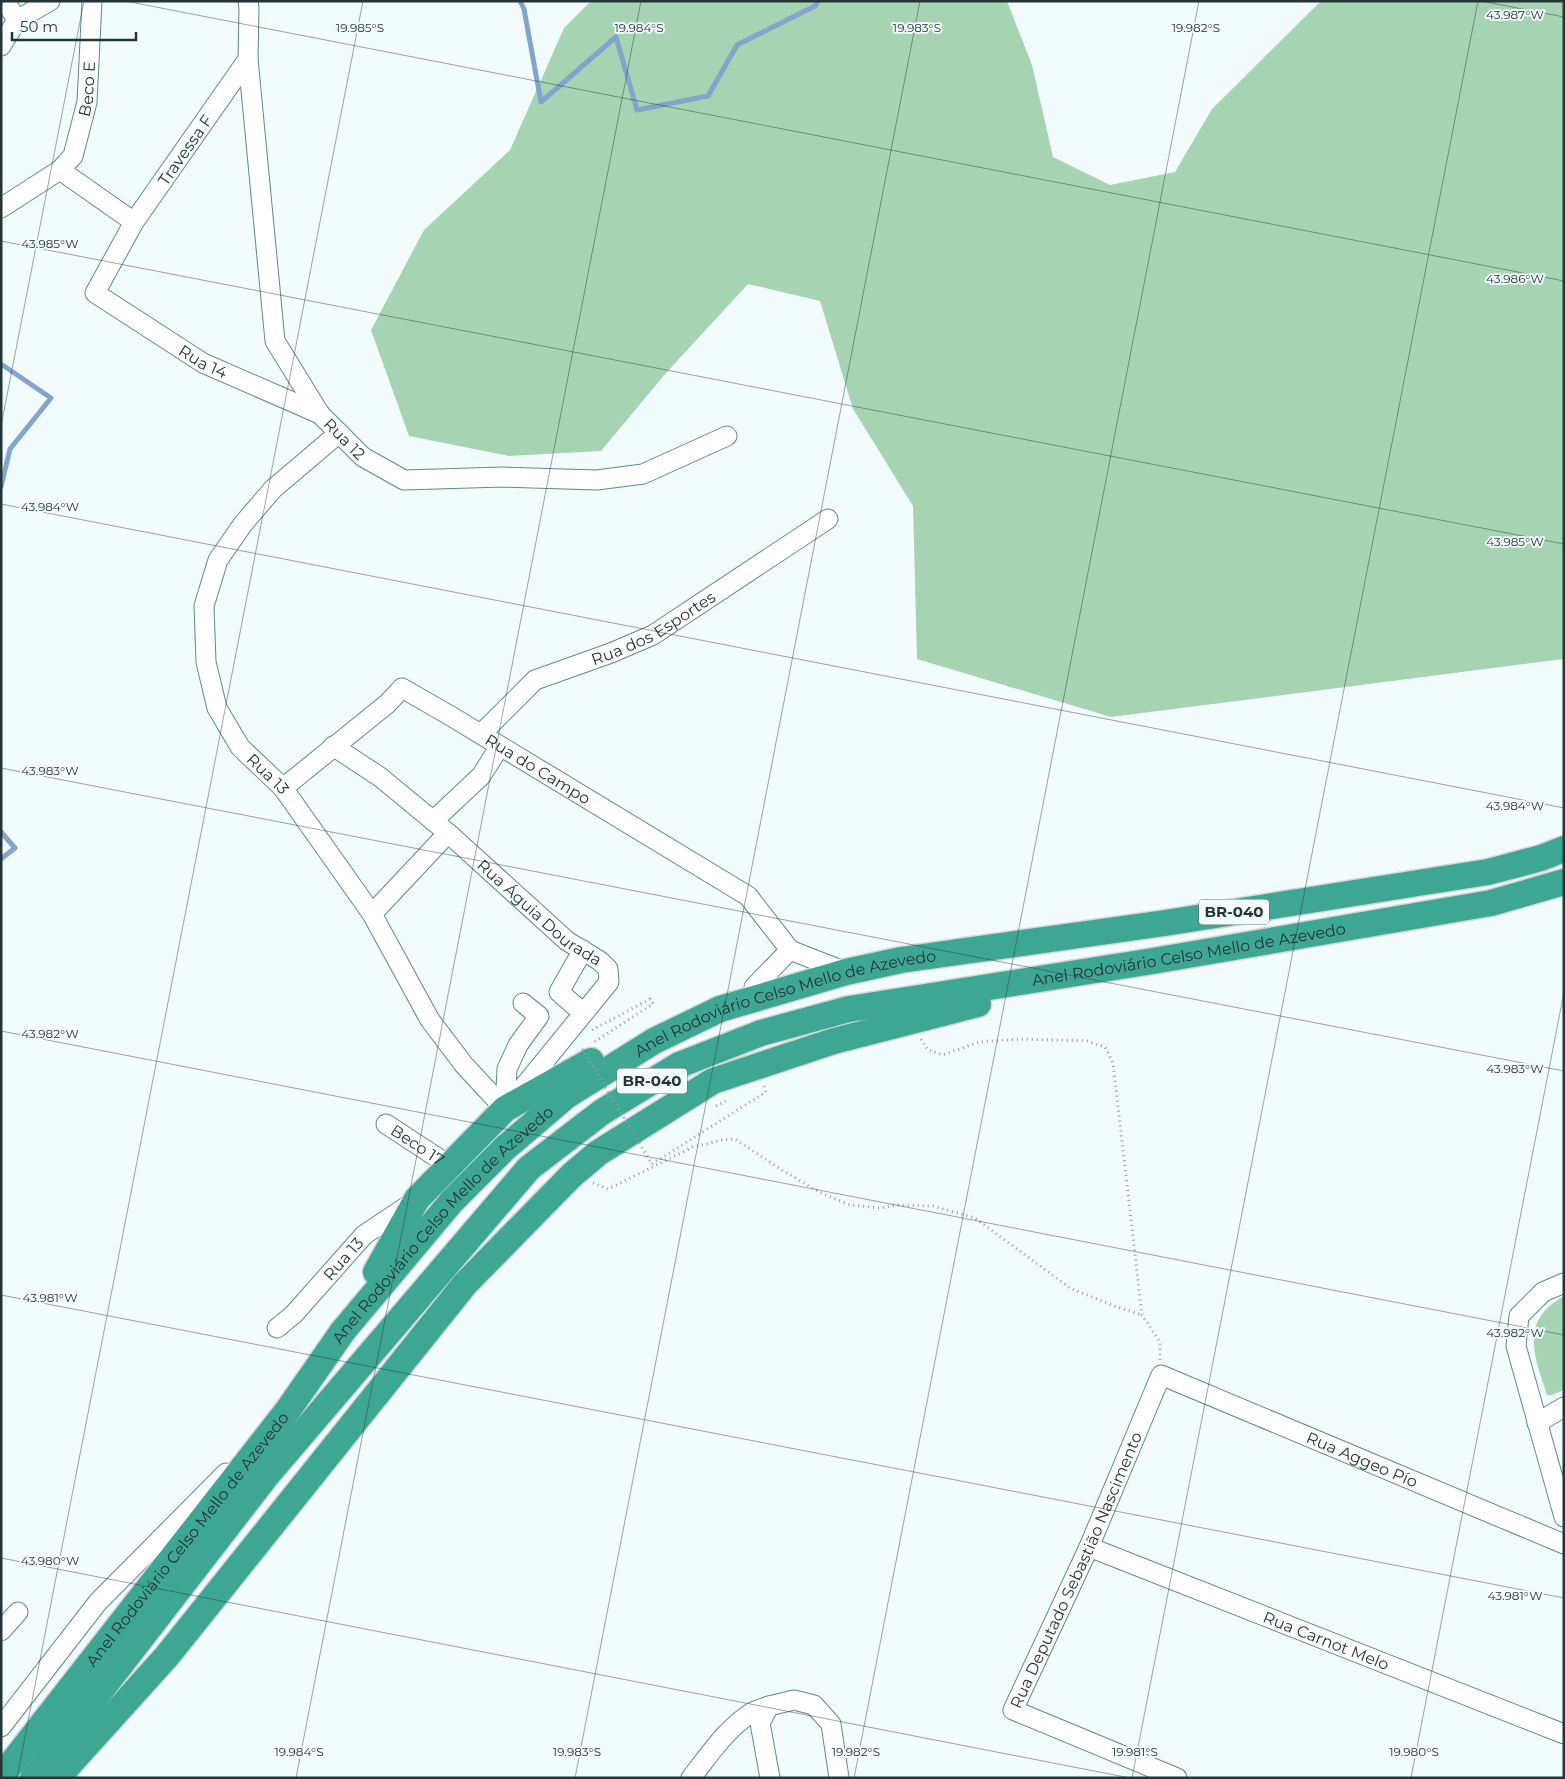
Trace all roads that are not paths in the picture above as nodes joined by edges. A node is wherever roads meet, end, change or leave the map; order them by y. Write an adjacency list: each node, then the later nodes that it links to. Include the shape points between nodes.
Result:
1 (3, 1): 5 (street)
2 (50, 1): 5 (street)
3 (92, 1): 8 (street, Beco E, via 87,102 73,156)
4 (248, 1): 7 (street)
5 (17, 20): 6 (street)
6 (1, 46)
7 (248, 59): 10 (street, Travessa F); 12 (street, Rua 12, via 275,341)
8 (60, 170): 9 (street); 10 (street)
9 (1, 208)
10 (134, 222): 11 (street, Travessa F)
11 (95, 292): 12 (street, Rua 14, via 203,363)
12 (320, 414): 13 (street, Rua 12)
13 (339, 433): 14 (street, Rua 12, via 364,457 404,480 502,477 597,480 643,474); 19 (street, Rua 13, via 273,489 243,524 218,560 204,606 206,662 217,708 240,747)
14 (726, 436)
15 (828, 518): 16 (street, Rua dos Esportes, via 653,634 535,680)
16 (481, 734): 17 (street, Rua do Campo, via 402,688 387,704); 18 (street, Rua do Campo)
17 (333, 746): 19 (street, Rua do Campo); 20 (street, Rua Águia Dourada, via 380,777)
18 (500, 746): 20 (street, via 481,776); 26 (street, Rua do Campo, via 748,896)
19 (282, 788): 24 (street, Rua 13)
20 (433, 821): 21 (street, Rua Águia Dourada)
21 (448, 833): 24 (street); 25 (street, Rua Águia Dourada, via 567,941)
22 (1564, 849): 28 (highway, Anel Rodoviário Celso Mello de Azevedo / BR-040, via 1488,872 1165,923 901,960)
23 (1564, 882): 27 (highway, Anel Rodoviário Celso Mello de Azevedo / BR-040, via 1491,903)
24 (372, 914): 33 (street, Rua 13, via 430,1020 464,1065)
25 (583, 950): 32 (street, via 559,992); 32 (street, Rua Águia Dourada, via 608,969 608,982)
26 (790, 950): 28 (street); 30 (street)
27 (1153, 961): 55 (highway, Anel Rodoviário Celso Mello de Azevedo / BR-040, via 849,1009 761,1033 679,1065 602,1112 529,1168 443,1268 267,1475); 56 (highway, via 1108,980 973,1005 834,1041 712,1081 598,1153 572,1175 465,1284 167,1656)
28 (846, 972): 29 (highway, Anel Rodoviário Celso Mello de Azevedo / BR-040)
29 (802, 985): 30 (highway); 39 (highway, Anel Rodoviário Celso Mello de Azevedo / BR-040, via 720,1009 654,1041 566,1096 505,1148 452,1201)
30 (754, 986): 33 (highway, via 697,1002)
31 (523, 1003): 33 (street, via 539,1016 518,1045 507,1069)
32 (583, 1013): 33 (street, Rua Águia Dourada)
33 (505, 1109): 35 (highway)
34 (386, 1124): 35 (street, Beco 17)
35 (450, 1166): 36 (highway)
36 (417, 1199): 38 (street, Rua 13, via 364,1235 294,1314); 39 (highway)
37 (1564, 1284): 43 (street, via 1543,1292 1519,1316 1516,1346)
38 (277, 1328)
39 (343, 1331): 42 (highway, Anel Rodoviário Celso Mello de Azevedo / BR-040)
40 (1161, 1376): 45 (street, Rua Aggeo Pío); 46 (street, Rua Deputado Sebastião Nascimento)
41 (1564, 1406): 43 (street)
42 (288, 1410): 50 (street, via 98,1602); 54 (highway, Anel Rodoviário Celso Mello de Azevedo / BR-040)
43 (1537, 1422): 44 (street)
44 (1564, 1517)
45 (1564, 1544)
46 (1089, 1547): 51 (street, Rua Carnot Melo); 59 (street, Rua Deputado Sebastião Nascimento, via 1013,1710)
47 (18, 1612): 48 (street)
48 (1, 1631)
49 (769, 1706): 52 (street, via 760,1723); 53 (street, via 752,1712 741,1721); 58 (street, via 794,1700 814,1705 831,1724)
50 (1, 1727)
51 (1564, 1734)
52 (764, 1749): 53 (street, via 754,1739 736,1738); 57 (street)
53 (693, 1775)
54 (1, 1777)
55 (33, 1778)
56 (57, 1778)
57 (770, 1778)
58 (839, 1778)
59 (1177, 1778)

